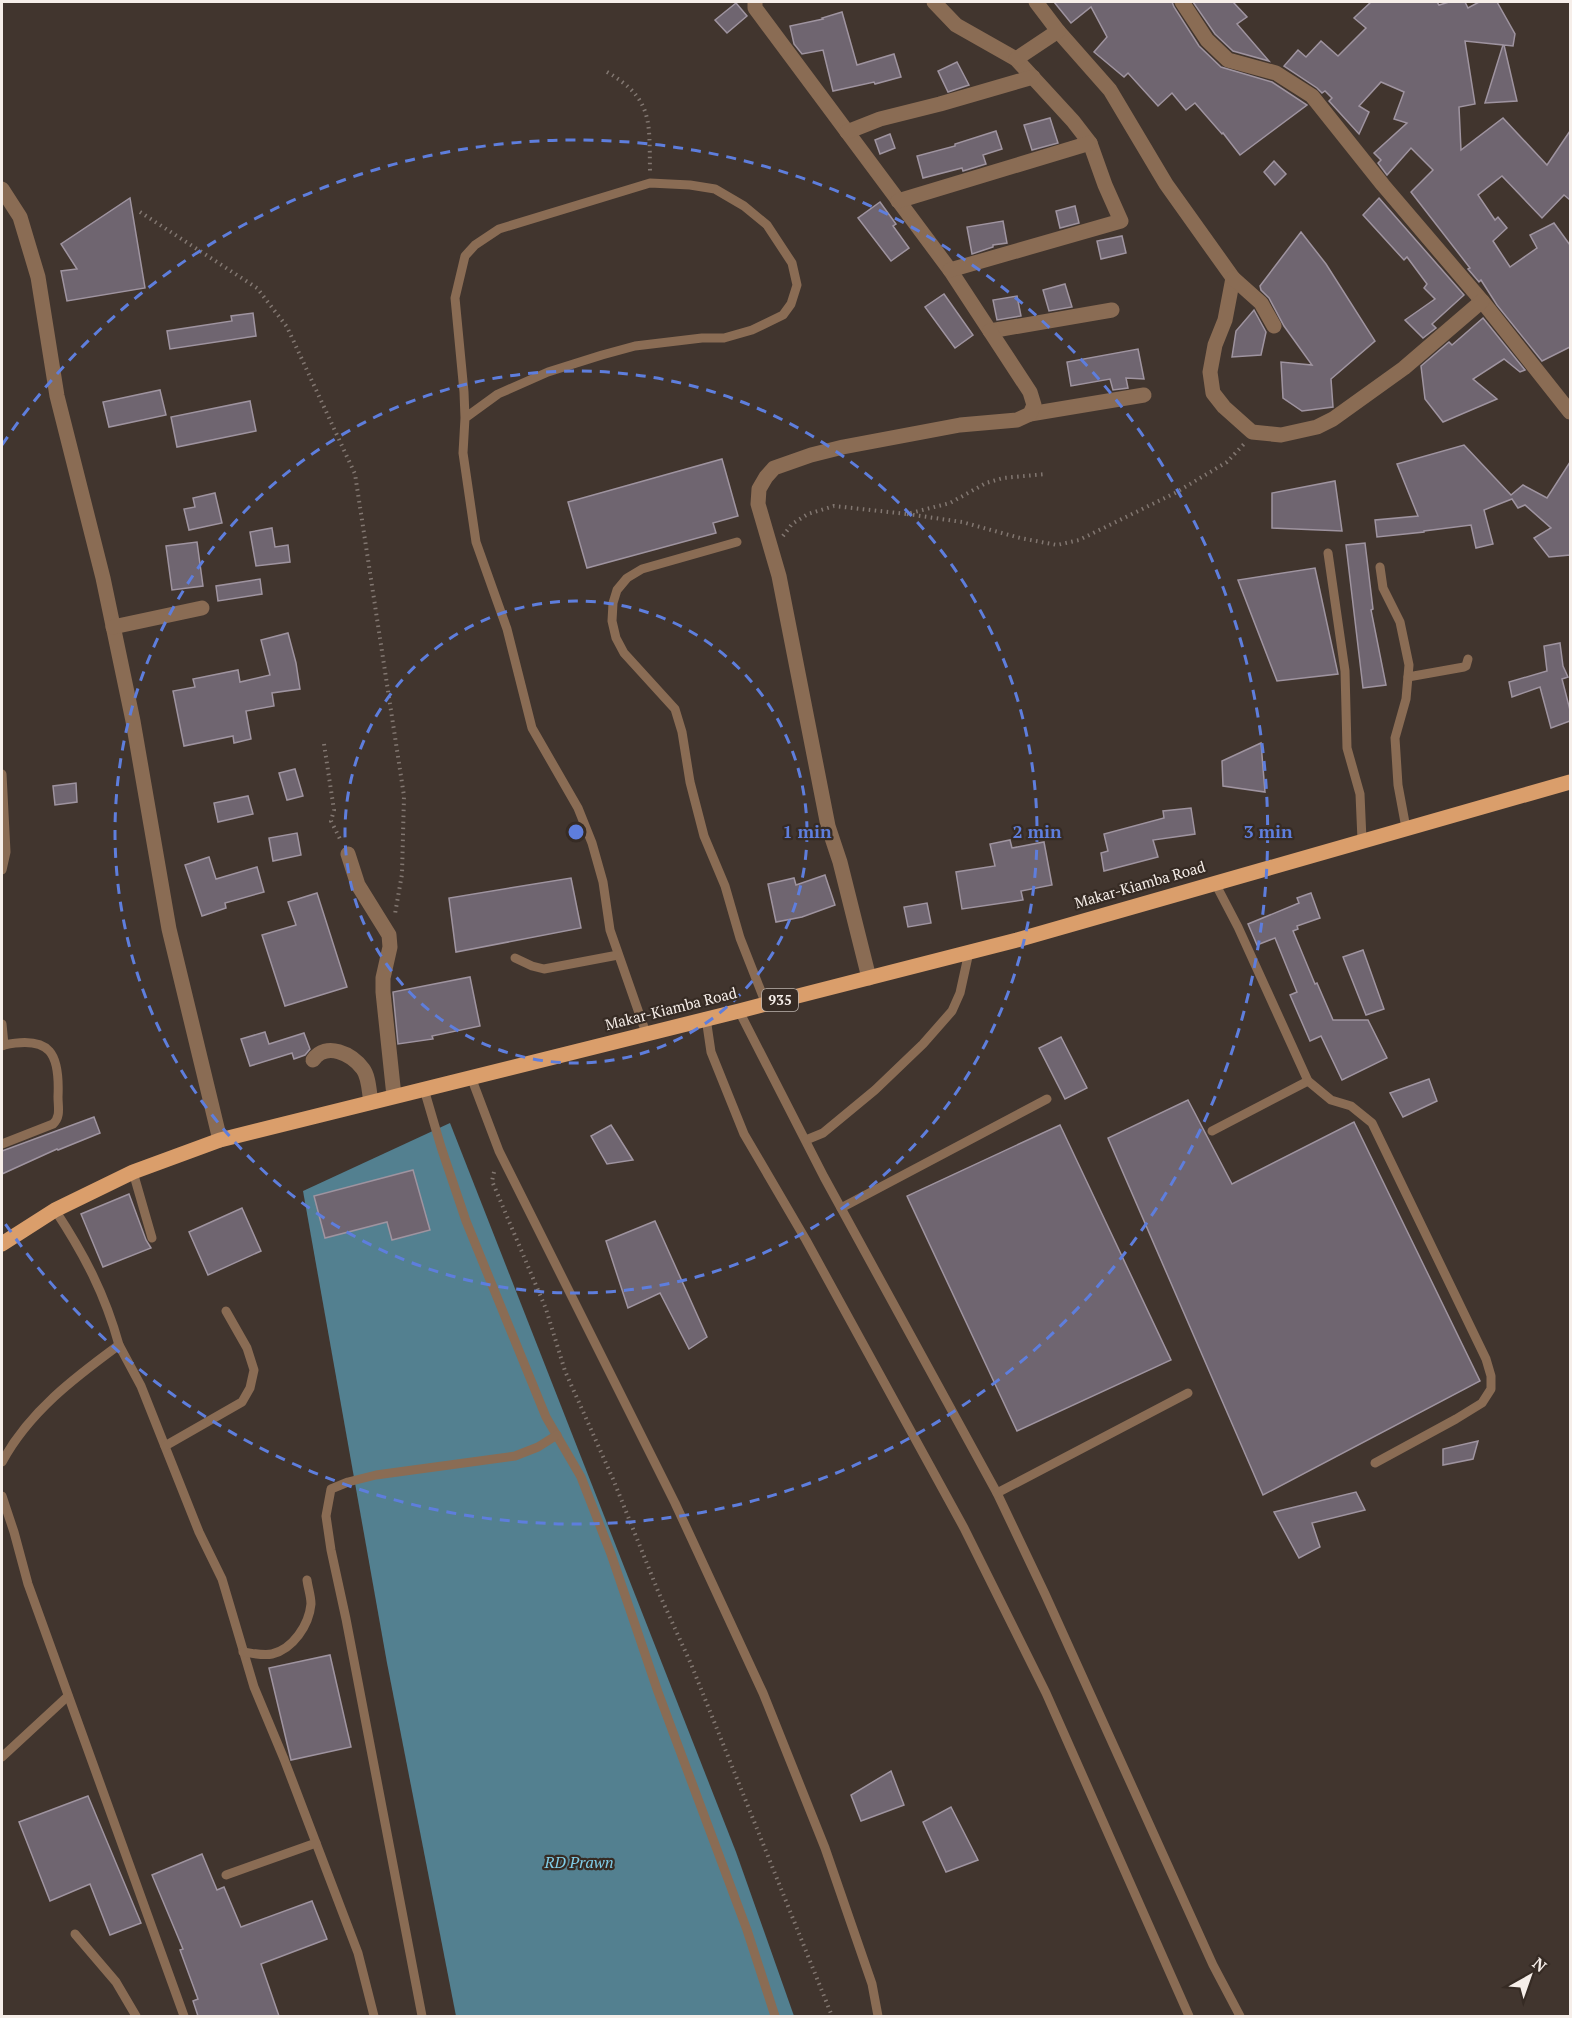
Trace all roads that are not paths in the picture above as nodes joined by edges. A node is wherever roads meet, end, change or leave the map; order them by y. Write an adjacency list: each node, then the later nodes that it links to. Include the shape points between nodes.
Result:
1 (755, 2): 8 (street, via 755,8)
2 (934, 2): 6 (street, via 956,25)
3 (1036, 2): 5 (street)
4 (1182, 2): 14 (street, via 1207,40 1228,60 1276,73 1312,96)
5 (1058, 31): 6 (street); 13 (street, via 1110,90 1166,184)
6 (1016, 59): 7 (street)
7 (1033, 77): 8 (street, via 880,119); 9 (street)
8 (847, 132): 11 (street)
9 (1090, 143): 11 (street); 12 (street, via 1121,221)
10 (2, 189): 26 (street, via 20,218 38,277 57,396)
11 (898, 201): 12 (street)
12 (950, 270): 17 (street)
13 (1233, 278): 14 (street, via 1210,372 1213,393 1252,432 1281,435 1333,419 1404,368); 16 (street, via 1261,303)
14 (1482, 302): 19 (street)
15 (1112, 310): 17 (street)
16 (1274, 326)
17 (990, 331): 20 (street, via 1030,392 1034,405)
18 (1144, 394): 20 (street)
19 (1570, 412)
20 (1030, 414): 39 (street, via 1017,420 960,425 811,455 774,468 759,489 758,504 779,576 828,826)
21 (465, 418): 21 (lane, via 498,394 548,372 635,346 724,338 783,315 797,285 787,255 767,225 744,206 715,189 690,185 650,183 499,229 465,256 454,298); 37 (lane, via 463,453 476,542 507,629 532,728 578,808 592,843)
22 (737, 542): 40 (lane, via 642,569 627,578 617,590 612,621 624,654 675,709 704,836)
23 (1328, 553): 32 (lane, via 1345,670 1347,748 1360,794)
24 (1380, 567): 28 (lane, via 1383,588 1400,622)
25 (202, 608): 26 (street)
26 (113, 627): 54 (street, via 169,930)
27 (1468, 659): 28 (lane, via 1464,667)
28 (1408, 677): 31 (lane, via 1395,738)
29 (2, 774): 34 (lane, via 6,852)
30 (1570, 782): 31 (main road, Makar-Kiamba Road / 935)
31 (1406, 828): 32 (main road, Makar-Kiamba Road / 935)
32 (1362, 840): 35 (main road, Makar-Kiamba Road / 935)
33 (348, 854): 50 (street, via 358,885 389,935 383,992)
34 (2, 870)
35 (1215, 883): 36 (main road, Makar-Kiamba Road / 935); 48 (lane)
36 (969, 952): 39 (main road, Makar-Kiamba Road / 935); 55 (lane, via 952,1011 875,1090 823,1133)
37 (618, 955): 38 (lane, via 544,969); 44 (lane)
38 (515, 958)
39 (869, 978): 40 (main road, Makar-Kiamba Road / 935)
40 (766, 1004): 41 (main road, Makar-Kiamba Road / 935)
41 (739, 1011): 42 (main road, Makar-Kiamba Road / 935); 55 (lane)
42 (706, 1018): 44 (main road, Makar-Kiamba Road / 935); 84 (lane, via 711,1052 744,1134 964,1528 1046,1693)
43 (2, 1024): 45 (lane)
44 (646, 1034): 47 (main road, Makar-Kiamba Road / 935)
45 (3, 1045): 56 (lane, via 33,1042 51,1054 59,1078 57,1120)
46 (313, 1060): 52 (street, via 326,1050 355,1060 364,1071)
47 (471, 1077): 49 (main road, Makar-Kiamba Road / 935); 83 (lane, via 499,1151 675,1503 763,1693 825,1848 872,1984)
48 (1308, 1081): 53 (lane); 68 (lane, via 1331,1100 1351,1106 1372,1123 1491,1376 1491,1389 1482,1402)
49 (424, 1089): 50 (main road, Makar-Kiamba Road / 935); 65 (lane, via 466,1221 546,1417)
50 (394, 1096): 52 (main road, Makar-Kiamba Road / 935)
51 (1047, 1099): 58 (lane)
52 (371, 1102): 54 (main road, Makar-Kiamba Road / 935)
53 (1212, 1131)
54 (220, 1140): 57 (main road, Makar-Kiamba Road / 935)
55 (806, 1140): 58 (lane)
56 (2, 1144)
57 (134, 1172): 59 (main road, Makar-Kiamba Road / 935); 60 (lane)
58 (841, 1208): 69 (lane)
59 (55, 1210): 61 (main road, Makar-Kiamba Road / 935); 63 (lane, via 95,1278)
60 (152, 1238)
61 (2, 1244)
62 (226, 1311): 66 (lane, via 247,1348 254,1370 250,1388 235,1407)
63 (119, 1345): 66 (lane, via 141,1386); 67 (lane, via 41,1409)
64 (1188, 1394): 69 (lane)
65 (557, 1435): 81 (lane, via 515,1456 376,1475 332,1489 326,1515 331,1550); 82 (lane, via 581,1477 611,1554)
66 (165, 1446): 72 (lane, via 222,1579)
67 (2, 1462)
68 (1375, 1463)
69 (997, 1493): 85 (lane)
70 (2, 1496): 73 (lane)
71 (307, 1580): 72 (lane, via 309,1615 291,1644 270,1655)
72 (243, 1653): 75 (lane)
73 (68, 1696): 74 (lane); 79 (lane)
74 (2, 1757)
75 (316, 1842): 76 (lane); 80 (lane, via 358,1953)
76 (225, 1875)
77 (75, 1934): 78 (lane, via 116,1982)
78 (136, 2016)
79 (184, 2016)
80 (374, 2016)
81 (422, 2016)
82 (775, 2016)
83 (878, 2016)
84 (1189, 2016)
85 (1240, 2016)

